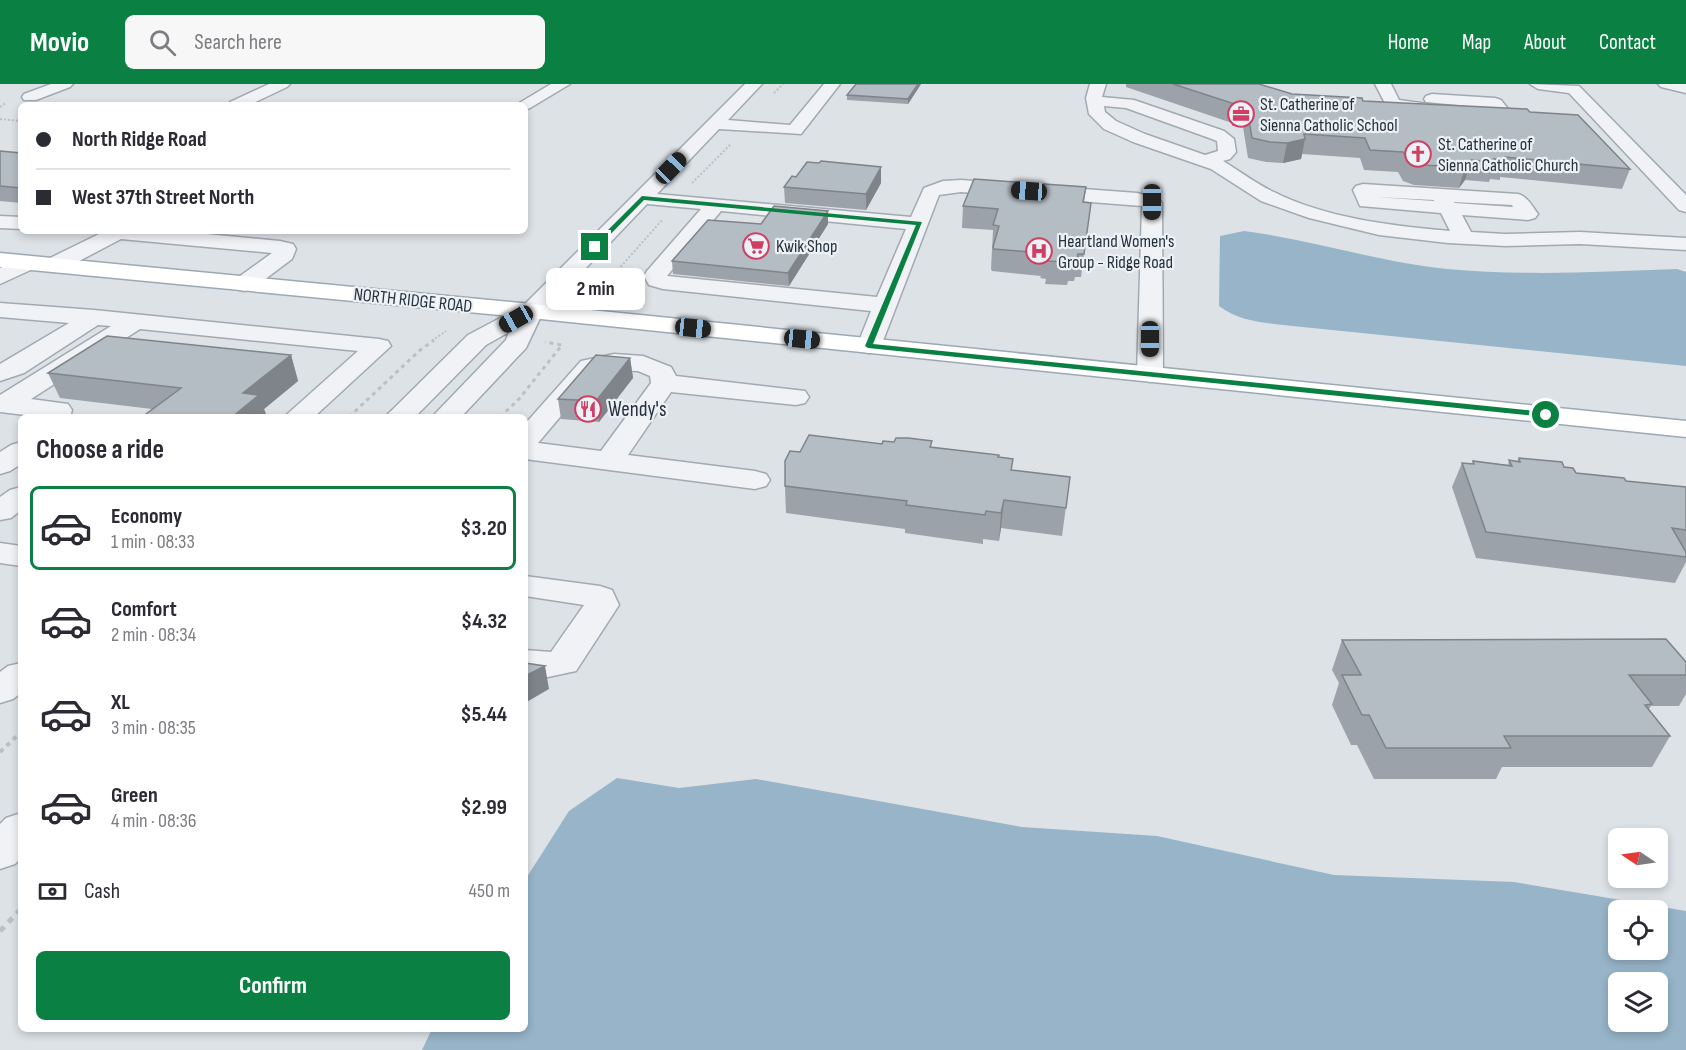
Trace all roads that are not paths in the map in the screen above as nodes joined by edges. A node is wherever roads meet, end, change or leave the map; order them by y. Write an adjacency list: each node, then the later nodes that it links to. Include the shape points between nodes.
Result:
1 (65, 84): 11 (street)
2 (282, 84): 12 (street)
3 (562, 84): 13 (street)
4 (754, 84): 17 (street)
5 (832, 84): 17 (street, via 795,130)
6 (1383, 84): 14 (street, via 1384,106 1408,114 1433,109 1495,112 1500,109 1495,102)
7 (1538, 84): 16 (street, via 1574,89)
8 (1666, 84): 9 (street)
9 (1686, 88)
10 (1096, 92): 18 (street, via 1097,114 1110,125); 18 (street, via 1218,135 1225,140 1227,152)
11 (30, 97)
12 (243, 102)
13 (528, 103)
14 (1515, 104)
15 (1570, 107): 16 (street)
16 (1592, 108): 22 (street)
17 (714, 124): 19 (street)
18 (1207, 160): 30 (street, via 1268,197 1316,214 1379,229)
19 (642, 198): 21 (street); 40 (street)
20 (1445, 202): 30 (street)
21 (716, 205): 25 (street); 38 (street, via 655,276 657,280)
22 (1686, 206)
23 (0, 222): 24 (street)
24 (18, 224)
25 (920, 224): 38 (street); 51 (street, via 931,192 943,187 1152,202)
26 (107, 234): 35 (street)
27 (183, 234): 29 (street)
28 (287, 234): 32 (street)
29 (230, 236): 32 (street)
30 (1464, 238): 31 (street, via 1580,238)
31 (1686, 244)
32 (269, 246): 37 (street, via 285,249 284,254)
33 (0, 260): 34 (main road, NORTH RIDGE ROAD)
34 (27, 262): 35 (main road, NORTH RIDGE ROAD); 36 (street)
35 (54, 265): 37 (main road, NORTH RIDGE ROAD)
36 (0, 277)
37 (244, 296): 40 (main road, NORTH RIDGE ROAD); 43 (street)
38 (886, 305): 47 (street)
39 (2, 311): 41 (street)
40 (531, 311): 47 (main road, NORTH RIDGE ROAD); 57 (street, via 477,340); 58 (street, via 517,344)
41 (94, 317): 42 (street); 44 (street)
42 (136, 321): 43 (street); 45 (street)
43 (203, 328): 46 (street); 49 (street, via 379,346)
44 (69, 333): 48 (street, via 46,338); 50 (street)
45 (107, 339): 46 (street); 54 (street)
46 (176, 346): 49 (street)
47 (868, 346): 51 (main road, NORTH RIDGE ROAD)
48 (0, 365)
49 (357, 366): 56 (street)
50 (0, 374)
51 (1150, 374): 59 (main road, NORTH RIDGE ROAD)
52 (664, 383): 53 (street); 60 (street, via 662,372 643,364 614,362 590,366); 63 (street)
53 (796, 397)
54 (2, 404): 55 (street, via 58,410)
55 (57, 414)
56 (301, 414)
57 (402, 414)
58 (449, 414)
59 (1686, 429)
60 (528, 438)
61 (528, 450): 63 (street)
62 (18, 453): 64 (street)
63 (609, 461): 65 (street)
64 (0, 465)
65 (755, 480)
66 (18, 498): 67 (street)
67 (0, 511)
68 (0, 553): 69 (street)
69 (18, 556)
70 (528, 586): 71 (street, via 600,597 602,605 563,662)
71 (528, 662)
72 (18, 677): 73 (street)
73 (0, 690)
74 (18, 833): 75 (street)
75 (0, 852)

